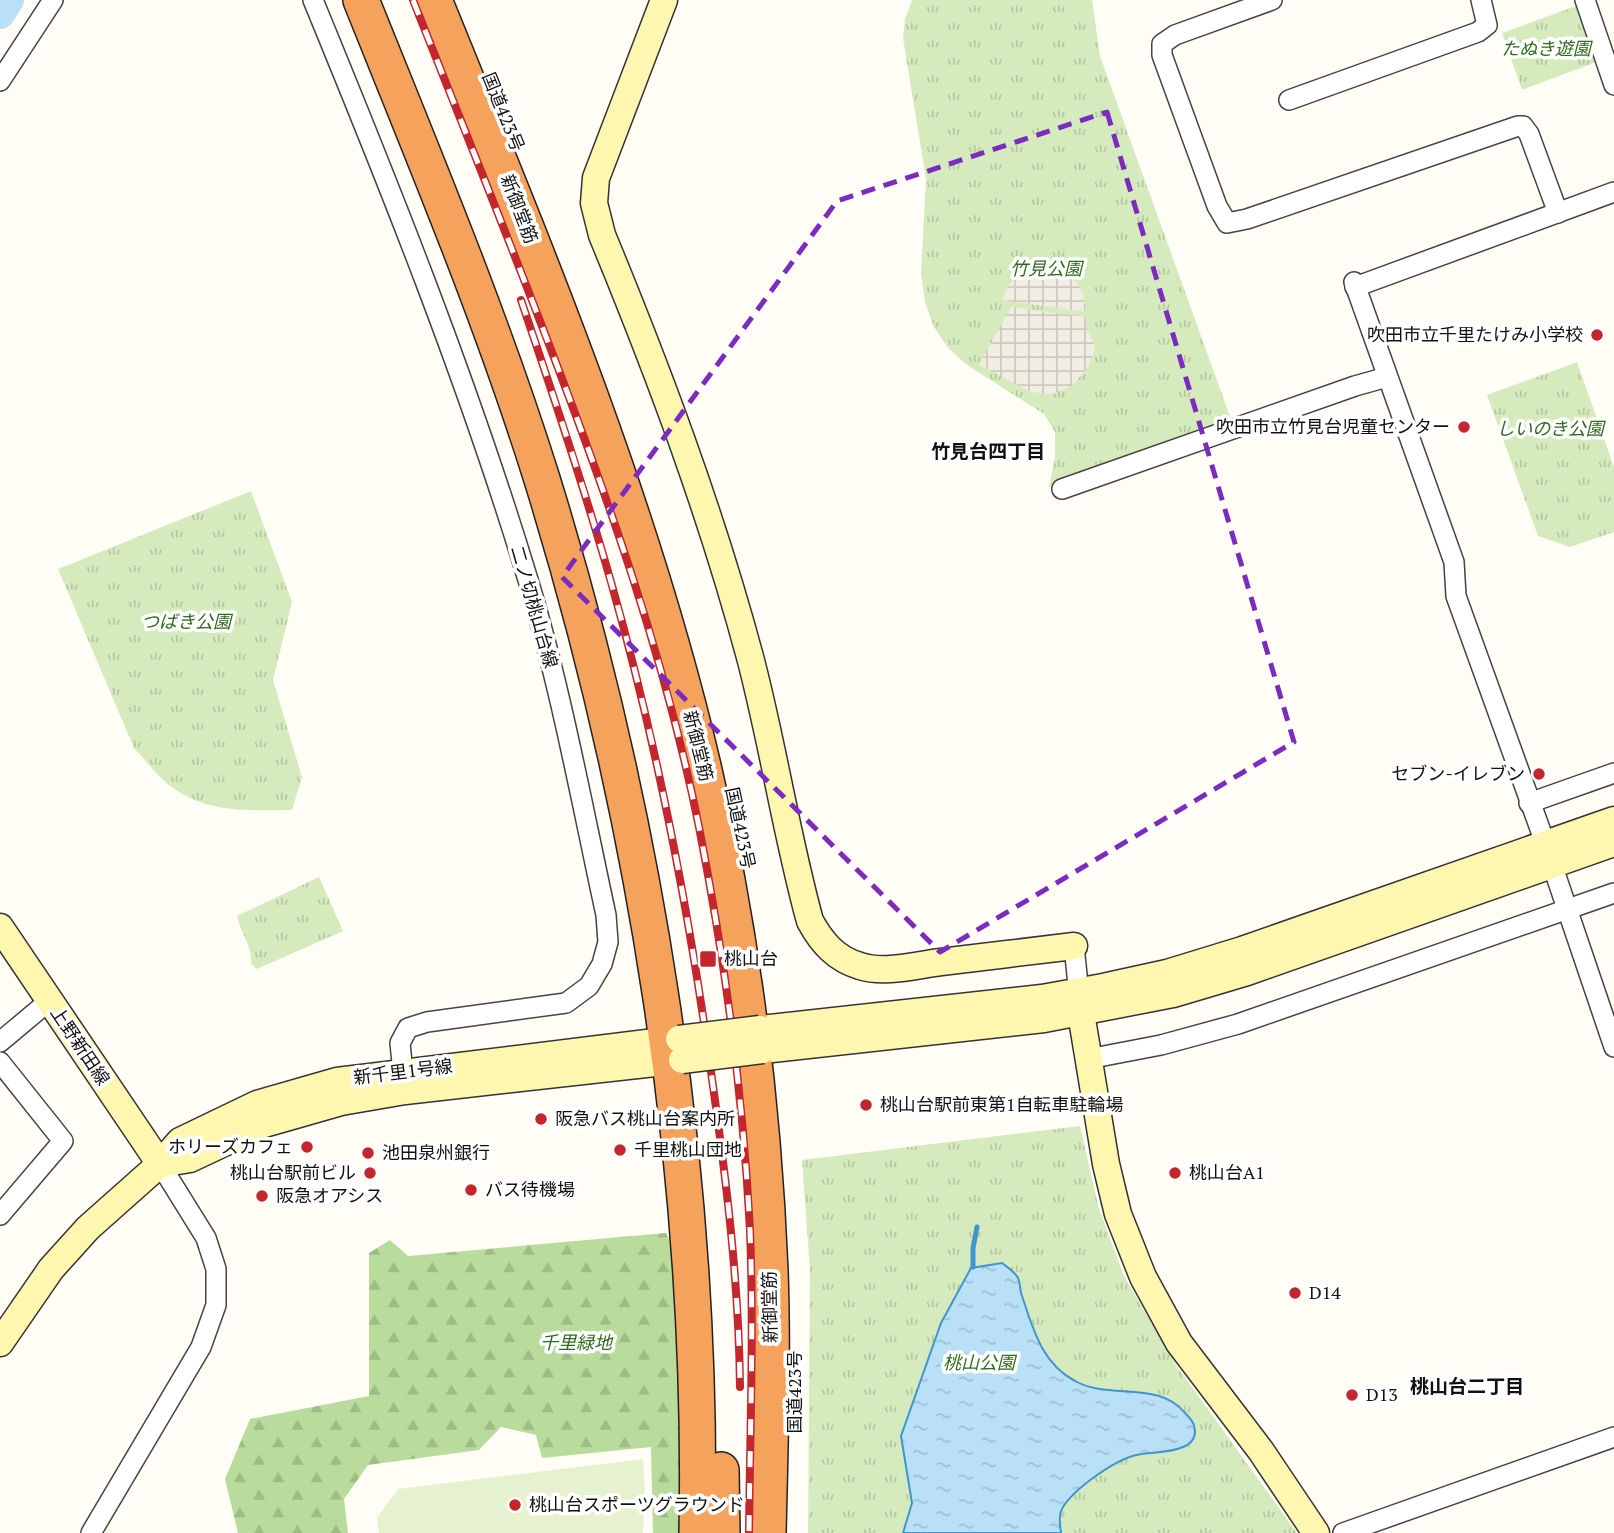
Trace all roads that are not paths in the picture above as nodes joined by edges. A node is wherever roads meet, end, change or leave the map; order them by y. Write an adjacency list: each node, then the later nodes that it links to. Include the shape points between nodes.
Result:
1 (53, 0): 11 (street)
2 (313, 0): 39 (street, 二ノ切桃山台線, via 475,418 526,572 558,692 606,915 608,942 589,986 566,1003 408,1027 400,1043)
3 (361, 0): 19 (highway)
4 (384, 0): 15 (highway)
5 (434, 0): 14 (highway, 新御堂筋)
6 (458, 0): 18 (highway, 国道423号)
7 (664, 0): 30 (street, via 596,178 594,203 602,235 683,441 732,592 810,921 831,951 873,969)
8 (1272, 0): 17 (street, via 1175,35 1162,44 1165,63 1227,223 1518,125 1529,134)
9 (1481, 0): 13 (street, via 1487,25 1478,32)
10 (1585, 0): 12 (street)
11 (0, 81)
12 (1614, 85)
13 (1289, 100)
14 (498, 156): 18 (highway); 47 (highway, 新御堂筋, via 612,456 652,575 704,767 723,862 746,1000 765,1185 771,1346)
15 (455, 176): 19 (highway); 46 (highway, via 559,469 626,707 655,833 693,1074 715,1280)
16 (1614, 192): 17 (street)
17 (1558, 213): 20 (street, via 1354,284)
18 (569, 277): 33 (highway, 国道423号, via 673,570 731,786 748,869)
19 (485, 312): 36 (highway, via 575,594 633,837)
20 (1387, 377): 21 (street); 23 (street, via 1454,562 1455,596)
21 (1062, 489)
22 (1614, 773): 23 (street)
23 (1529, 803): 26 (street)
24 (1614, 820): 26 (street)
25 (1614, 843): 26 (street)
26 (1548, 854): 28 (street); 32 (street, 新千里1号線)
27 (1614, 893): 28 (street)
28 (1567, 909): 35 (street); 37 (street, via 1238,1024)
29 (0, 927): 31 (street, 上野新田線)
30 (1074, 946): 32 (street)
31 (49, 1001): 34 (street); 40 (street, 上野新田線)
32 (1080, 1002): 33 (street, 新千里1号線); 37 (street)
33 (768, 1039): 36 (street, 新千里1号線, bridge); 48 (highway, 国道423号, via 787,1159 793,1268)
34 (0, 1042)
35 (1614, 1047)
36 (674, 1050): 39 (street, 新千里1号線); 45 (highway, via 697,1391)
37 (1088, 1059): 49 (street, via 1118,1214 1143,1277 1180,1343)
38 (0, 1062): 41 (street, via 63,1141)
39 (404, 1081): 40 (street, 新千里1号線, via 264,1124 190,1159)
40 (160, 1164): 42 (street, via 88,1228 51,1269); 44 (street, via 206,1238 216,1269 216,1305 201,1347)
41 (0, 1214)
42 (0, 1343)
43 (1613, 1443): 50 (street)
44 (91, 1533)
45 (697, 1533)
46 (722, 1533)
47 (768, 1533)
48 (792, 1533)
49 (1316, 1533)
50 (1343, 1533)

